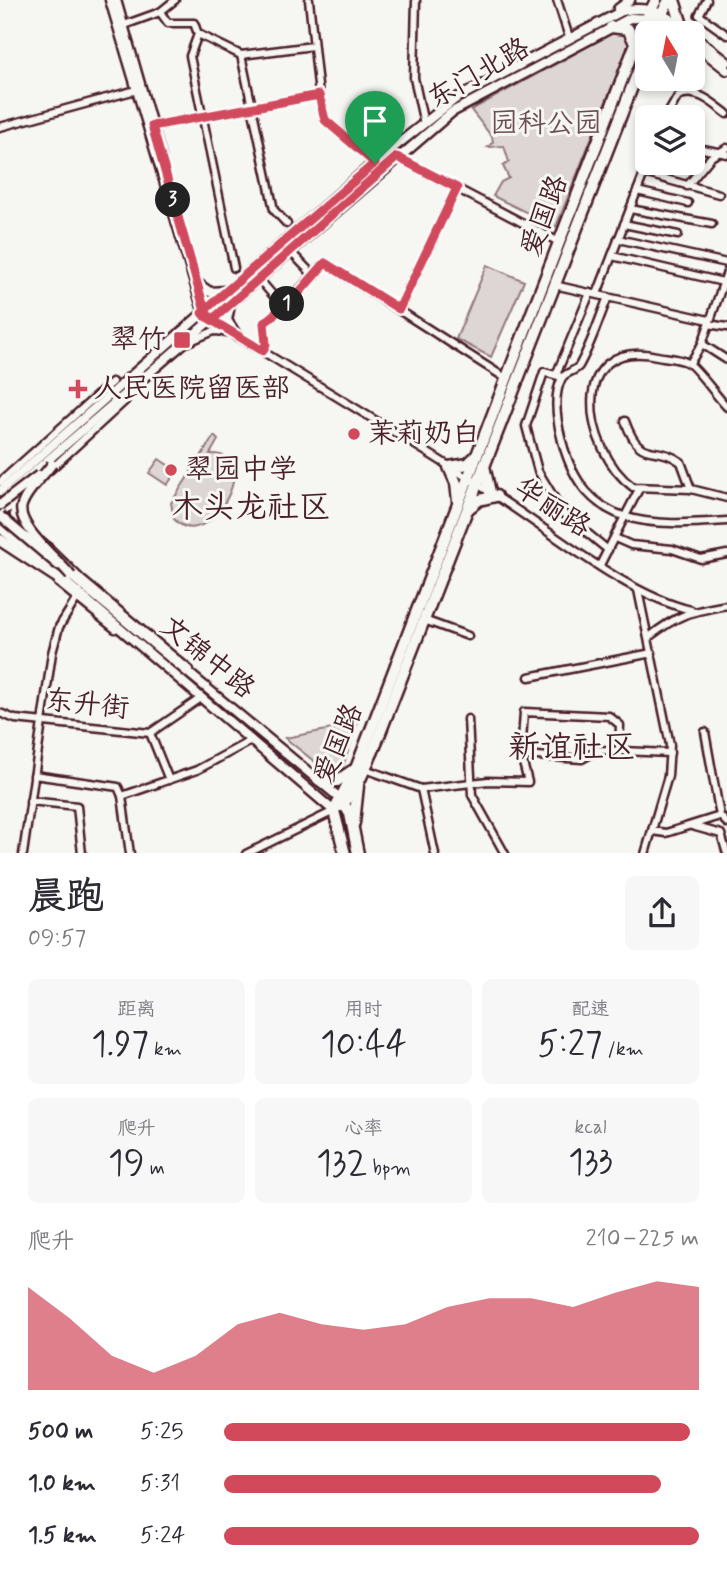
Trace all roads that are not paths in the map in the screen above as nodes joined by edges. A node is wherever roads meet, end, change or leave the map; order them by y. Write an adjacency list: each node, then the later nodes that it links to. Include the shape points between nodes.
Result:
1 (110, 0): 26 (main road)
2 (116, 0): 14 (main road)
3 (175, 0): 11 (street)
4 (309, 0): 19 (street)
5 (416, 0): 32 (street, via 414,78)
6 (556, 0): 17 (street)
7 (630, 0): 13 (main road)
8 (672, 0): 10 (highway, 爱国路); 12 (highway)
9 (707, 0): 16 (street, via 699,15)
10 (655, 11): 13 (main road, 东门北路, via 635,8)
11 (160, 12): 14 (street); 15 (street, via 169,23 194,23)
12 (680, 21)
13 (609, 22): 17 (main road, 东门北路); 18 (highway, via 628,29); 39 (main road, 东门北路, via 452,112)
14 (124, 25): 33 (main road)
15 (198, 34): 22 (street); 31 (street, via 190,56)
16 (727, 35)
17 (569, 37): 32 (main road, 东门北路, via 455,99)
18 (635, 45): 54 (highway, 爱国路)
19 (313, 46): 22 (street); 27 (street)
20 (705, 46): 23 (main road)
21 (705, 53): 24 (main road)
22 (241, 55): 29 (street)
23 (726, 59)
24 (727, 70)
25 (635, 77): 64 (highway, 爱国路)
26 (136, 90): 34 (street); 71 (main road)
27 (319, 95): 29 (street); 40 (street, via 325,120)
28 (673, 105): 30 (street, via 685,93 704,97)
29 (250, 108): 31 (street); 49 (street, via 274,210)
30 (727, 114)
31 (204, 117): 33 (street); 58 (street)
32 (424, 124): 40 (main road, 东门北路)
33 (152, 126): 63 (main road)
34 (0, 127)
35 (727, 148): 37 (street)
36 (705, 150): 37 (street)
37 (717, 152): 38 (street); 43 (street)
38 (727, 154)
39 (397, 157): 44 (street); 55 (main road, 东门北路)
40 (375, 163): 65 (main road, 东门北路)
41 (643, 175): 45 (street)
42 (651, 175): 43 (street)
43 (687, 186): 46 (street)
44 (457, 188): 54 (street); 70 (street)
45 (637, 191): 47 (street); 48 (street)
46 (719, 194)
47 (688, 203)
48 (630, 209): 50 (street); 51 (street)
49 (287, 224)
50 (624, 224): 52 (street); 53 (street)
51 (712, 224)
52 (678, 235)
53 (618, 239): 56 (street); 57 (street)
54 (559, 242): 82 (highway, 爱国路)
55 (290, 251): 60 (street); 61 (main road, 东门北路)
56 (612, 256): 62 (street); 66 (street)
57 (727, 263)
58 (234, 268)
59 (727, 272): 62 (street)
60 (314, 276): 69 (street); 70 (street, via 325,263)
61 (258, 279): 68 (main road, 东门北路); 69 (street)
62 (723, 282): 73 (street)
63 (197, 283): 65 (main road, via 210,292); 71 (main road)
64 (554, 285): 66 (street); 88 (highway, 爱国路)
65 (229, 290): 71 (main road, 东门北路)
66 (594, 294): 67 (street); 81 (street)
67 (608, 297): 73 (street); 81 (street, via 579,365)
68 (231, 303): 72 (main road, 东门北路); 75 (main road, via 227,320)
69 (283, 307): 78 (street, via 264,323)
70 (399, 309): 82 (street)
71 (204, 312): 72 (main road); 92 (main road, 东门北路)
72 (212, 320): 75 (street, 华丽路); 76 (main road, 东门北路)
73 (708, 322): 74 (street); 77 (street)
74 (727, 327)
75 (235, 334): 76 (street, via 214,331); 78 (street, 华丽路)
76 (186, 343): 84 (main road, 东门北路)
77 (702, 344): 79 (street); 80 (street)
78 (263, 351): 90 (street, 华丽路)
79 (727, 360)
80 (690, 363): 85 (street); 93 (street, via 637,353 611,360 597,378 592,405 599,443 610,465)
81 (559, 376): 101 (street, via 556,410 572,472 592,499); 106 (street, via 544,372 526,417 530,447 538,471 564,514)
82 (507, 379): 88 (highway, 爱国路)
83 (112, 382): 92 (street)
84 (138, 383): 87 (main road, 东门北路); 89 (street, via 125,401)
85 (727, 407)
86 (625, 421): 94 (street, via 643,450 681,462)
87 (86, 427): 89 (main road); 97 (main road, 东门北路)
88 (481, 459): 90 (highway); 91 (highway, 爱国路); 95 (highway)
89 (52, 466): 97 (main road, bridge, via 19,494); 98 (street); 109 (main road, bridge, via 25,498 21,515 24,526)
90 (449, 467): 91 (street, 华丽路); 99 (highway)
91 (472, 481): 95 (street, 华丽路); 99 (highway, 爱国路)
92 (0, 489)
93 (639, 489): 94 (street); 101 (street)
94 (691, 489): 96 (street)
95 (493, 494): 99 (highway); 108 (street, 华丽路)
96 (727, 498)
97 (0, 503)
98 (13, 504): 100 (street); 120 (street, via 17,519)
99 (462, 509): 115 (highway, 爱国路); 132 (highway, 爱国路)
100 (0, 516): 109 (main road, 文锦中路, bridge)
101 (625, 519): 102 (street, via 666,524); 104 (street)
102 (727, 521)
103 (0, 528): 109 (main road, 文锦中路)
104 (615, 538): 106 (street); 107 (street, via 701,559)
105 (0, 540): 109 (highway); 111 (street)
106 (608, 551): 108 (street)
107 (727, 554)
108 (600, 565): 110 (street, 华丽路)
109 (69, 579): 114 (main road, 文锦中路)
110 (638, 590): 113 (street, 华丽路, via 665,604); 117 (street)
111 (77, 597): 118 (street); 125 (street, via 56,640)
112 (727, 605): 113 (street)
113 (691, 610): 117 (street)
114 (112, 616): 118 (main road, 文锦中路); 120 (main road, 文锦中路)
115 (423, 619): 116 (street); 132 (highway, 爱国路)
116 (468, 636)
117 (649, 637): 119 (street)
118 (139, 645): 122 (main road, 文锦中路)
119 (652, 653): 121 (street); 130 (street)
120 (196, 676): 135 (main road, 文锦中路)
121 (529, 677)
122 (201, 698): 127 (street, 东升街); 128 (main road, 文锦中路)
123 (0, 713): 125 (street, 东升街)
124 (468, 719): 137 (street)
125 (42, 721): 127 (street, 东升街); 133 (street)
126 (705, 732): 143 (street)
127 (150, 733): 134 (street)
128 (251, 740): 134 (street); 142 (main road, 文锦中路)
129 (619, 751): 130 (street); 131 (street, via 598,750 582,759); 131 (street, via 620,725 609,716 524,712)
130 (670, 753): 147 (street)
131 (521, 755): 137 (street, via 528,782)
132 (361, 768): 135 (highway, via 337,781); 136 (highway, 爱国路); 138 (street); 141 (highway, 爱国路)
133 (34, 775): 139 (street, via 118,787); 140 (street)
134 (169, 780): 139 (street)
135 (319, 780): 141 (main road, 文锦中路)
136 (359, 782): 141 (highway, 爱国路); 146 (highway)
137 (471, 783): 138 (street); 155 (street, via 477,807)
138 (421, 789): 154 (street)
139 (122, 796): 150 (street)
140 (30, 801): 148 (street); 149 (street, via 77,806)
141 (342, 802): 142 (highway, 爱国路); 146 (highway, 文锦中路)
142 (334, 811): 151 (street); 152 (highway)
143 (720, 816): 144 (street); 145 (street)
144 (727, 823)
145 (692, 826): 147 (street, via 666,833); 157 (street, via 720,834)
146 (353, 827): 153 (highway, 文锦中路)
147 (652, 831): 156 (street)
148 (23, 853)
149 (82, 853)
150 (130, 853)
151 (246, 853)
152 (345, 853)
153 (358, 853)
154 (435, 853)
155 (505, 853)
156 (645, 853)
157 (727, 853)

